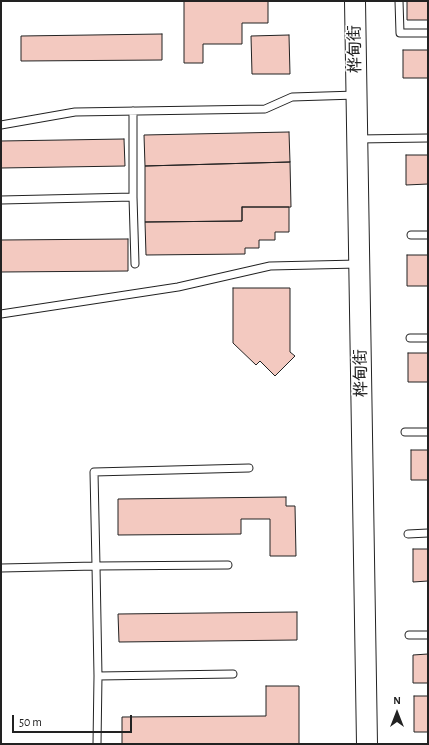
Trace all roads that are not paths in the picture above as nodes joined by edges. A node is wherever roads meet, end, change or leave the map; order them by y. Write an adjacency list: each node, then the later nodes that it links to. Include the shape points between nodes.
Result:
1 (355, 1): 4 (street, 桦甸街)
2 (399, 1): 3 (lane, via 400,33)
3 (428, 33)
4 (356, 95): 5 (lane, via 292,97 265,108); 8 (street, 桦甸街)
5 (133, 111): 6 (lane, via 75,112); 9 (lane)
6 (1, 125)
7 (428, 138): 8 (lane)
8 (357, 139): 14 (street, 桦甸街)
9 (133, 196): 10 (lane); 13 (lane)
10 (1, 200)
11 (411, 235): 12 (lane)
12 (428, 235)
13 (135, 264)
14 (359, 264): 15 (lane, via 270,266 178,287); 31 (street, 桦甸街)
15 (1, 314)
16 (410, 338): 17 (lane)
17 (428, 338)
18 (405, 432): 19 (lane)
19 (428, 432)
20 (249, 468): 24 (lane, via 94,472)
21 (428, 533): 22 (lane)
22 (408, 534)
23 (228, 565): 24 (lane)
24 (96, 566): 25 (lane); 29 (lane)
25 (1, 568)
26 (409, 635): 27 (lane)
27 (428, 635)
28 (233, 674): 29 (lane)
29 (98, 676): 30 (lane)
30 (97, 744)
31 (367, 744)

